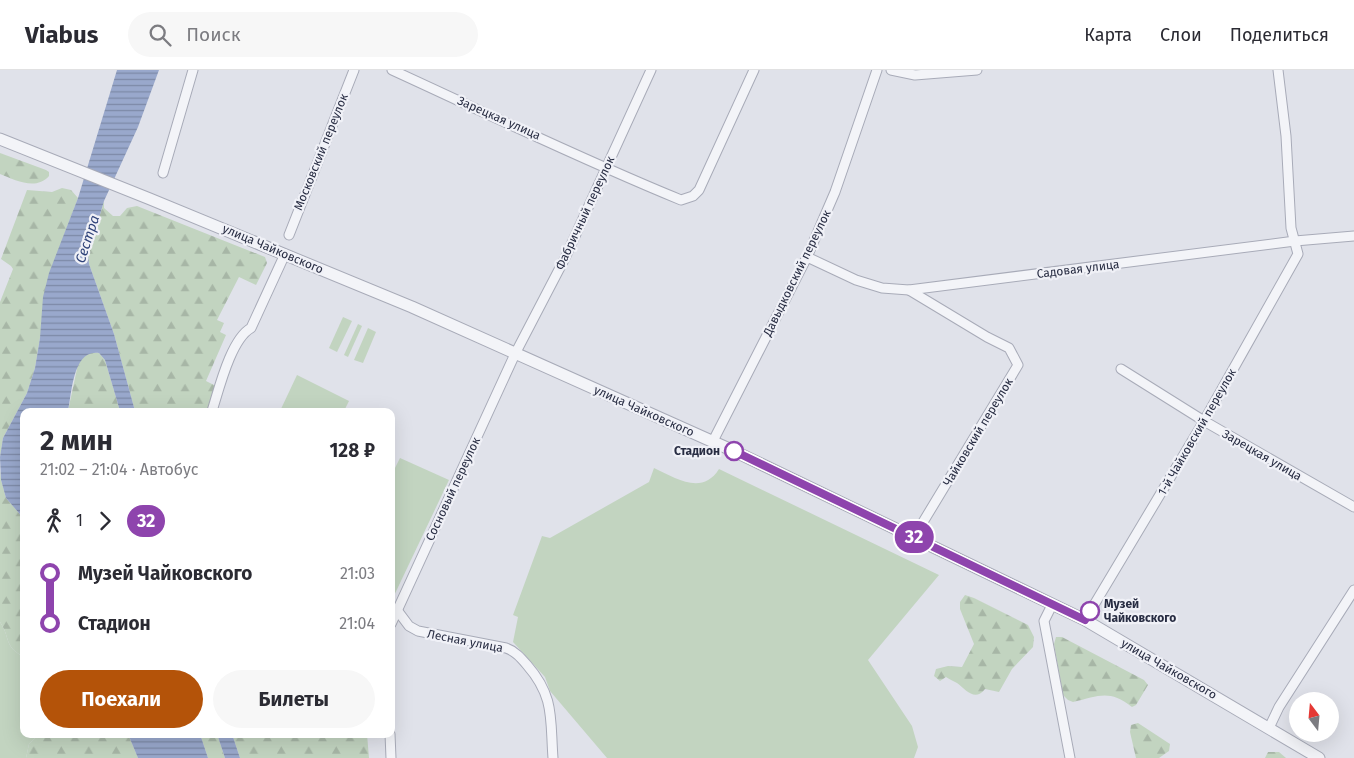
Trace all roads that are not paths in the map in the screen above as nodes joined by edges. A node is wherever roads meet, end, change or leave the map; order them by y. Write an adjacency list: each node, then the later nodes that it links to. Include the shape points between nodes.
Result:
1 (193, 70): 12 (street)
2 (354, 70): 13 (street, Московский переулок)
3 (392, 70): 11 (street, Зарецкая улица)
4 (651, 70): 11 (street, Фабричный переулок)
5 (754, 70): 11 (street, Зарецкая улица, via 699,190 693,196 681,200)
6 (877, 70): 17 (street, Давыдковский переулок, via 835,192)
7 (891, 70): 8 (street, via 915,75)
8 (977, 70)
9 (1278, 70): 15 (street, 1-й Чайковский переулок, via 1286,136 1291,228)
10 (0, 139): 16 (street, улица Чайковского)
11 (605, 169): 19 (street, Фабричный переулок)
12 (163, 173)
13 (289, 235)
14 (1354, 236): 15 (street, Садовая улица)
15 (1295, 241): 18 (street, Садовая улица); 22 (street, 1-й Чайковский переулок, via 1298,254)
16 (285, 254): 19 (street, улица Чайковского); 21 (street, via 250,328 236,343)
17 (807, 257): 18 (street, Садовая улица, via 856,280 882,288); 23 (street, Давыдковский переулок)
18 (909, 290): 25 (street, Чайковский переулок, via 1009,348 1018,365)
19 (515, 354): 23 (street, улица Чайковского); 28 (street, Сосновый переулок)
20 (1121, 369): 22 (street, Зарецкая улица)
21 (213, 408)
22 (1204, 421): 24 (street, Зарецкая улица); 30 (street, 1-й Чайковский переулок)
23 (713, 441): 25 (street, улица Чайковского)
24 (1354, 507)
25 (914, 537): 27 (street, улица Чайковского)
26 (1354, 590): 31 (street)
27 (1052, 605): 30 (street, улица Чайковского); 35 (street, via 1044,621)
28 (398, 610): 29 (street, Сосновый переулок); 34 (street, Лесная улица, via 409,626 418,631 506,648 519,656 546,693)
29 (395, 616)
30 (1085, 620): 31 (street, улица Чайковского)
31 (1269, 728): 36 (street, улица Чайковского)
32 (390, 738): 33 (street)
33 (391, 758)
34 (553, 758)
35 (1070, 758)
36 (1319, 758)

